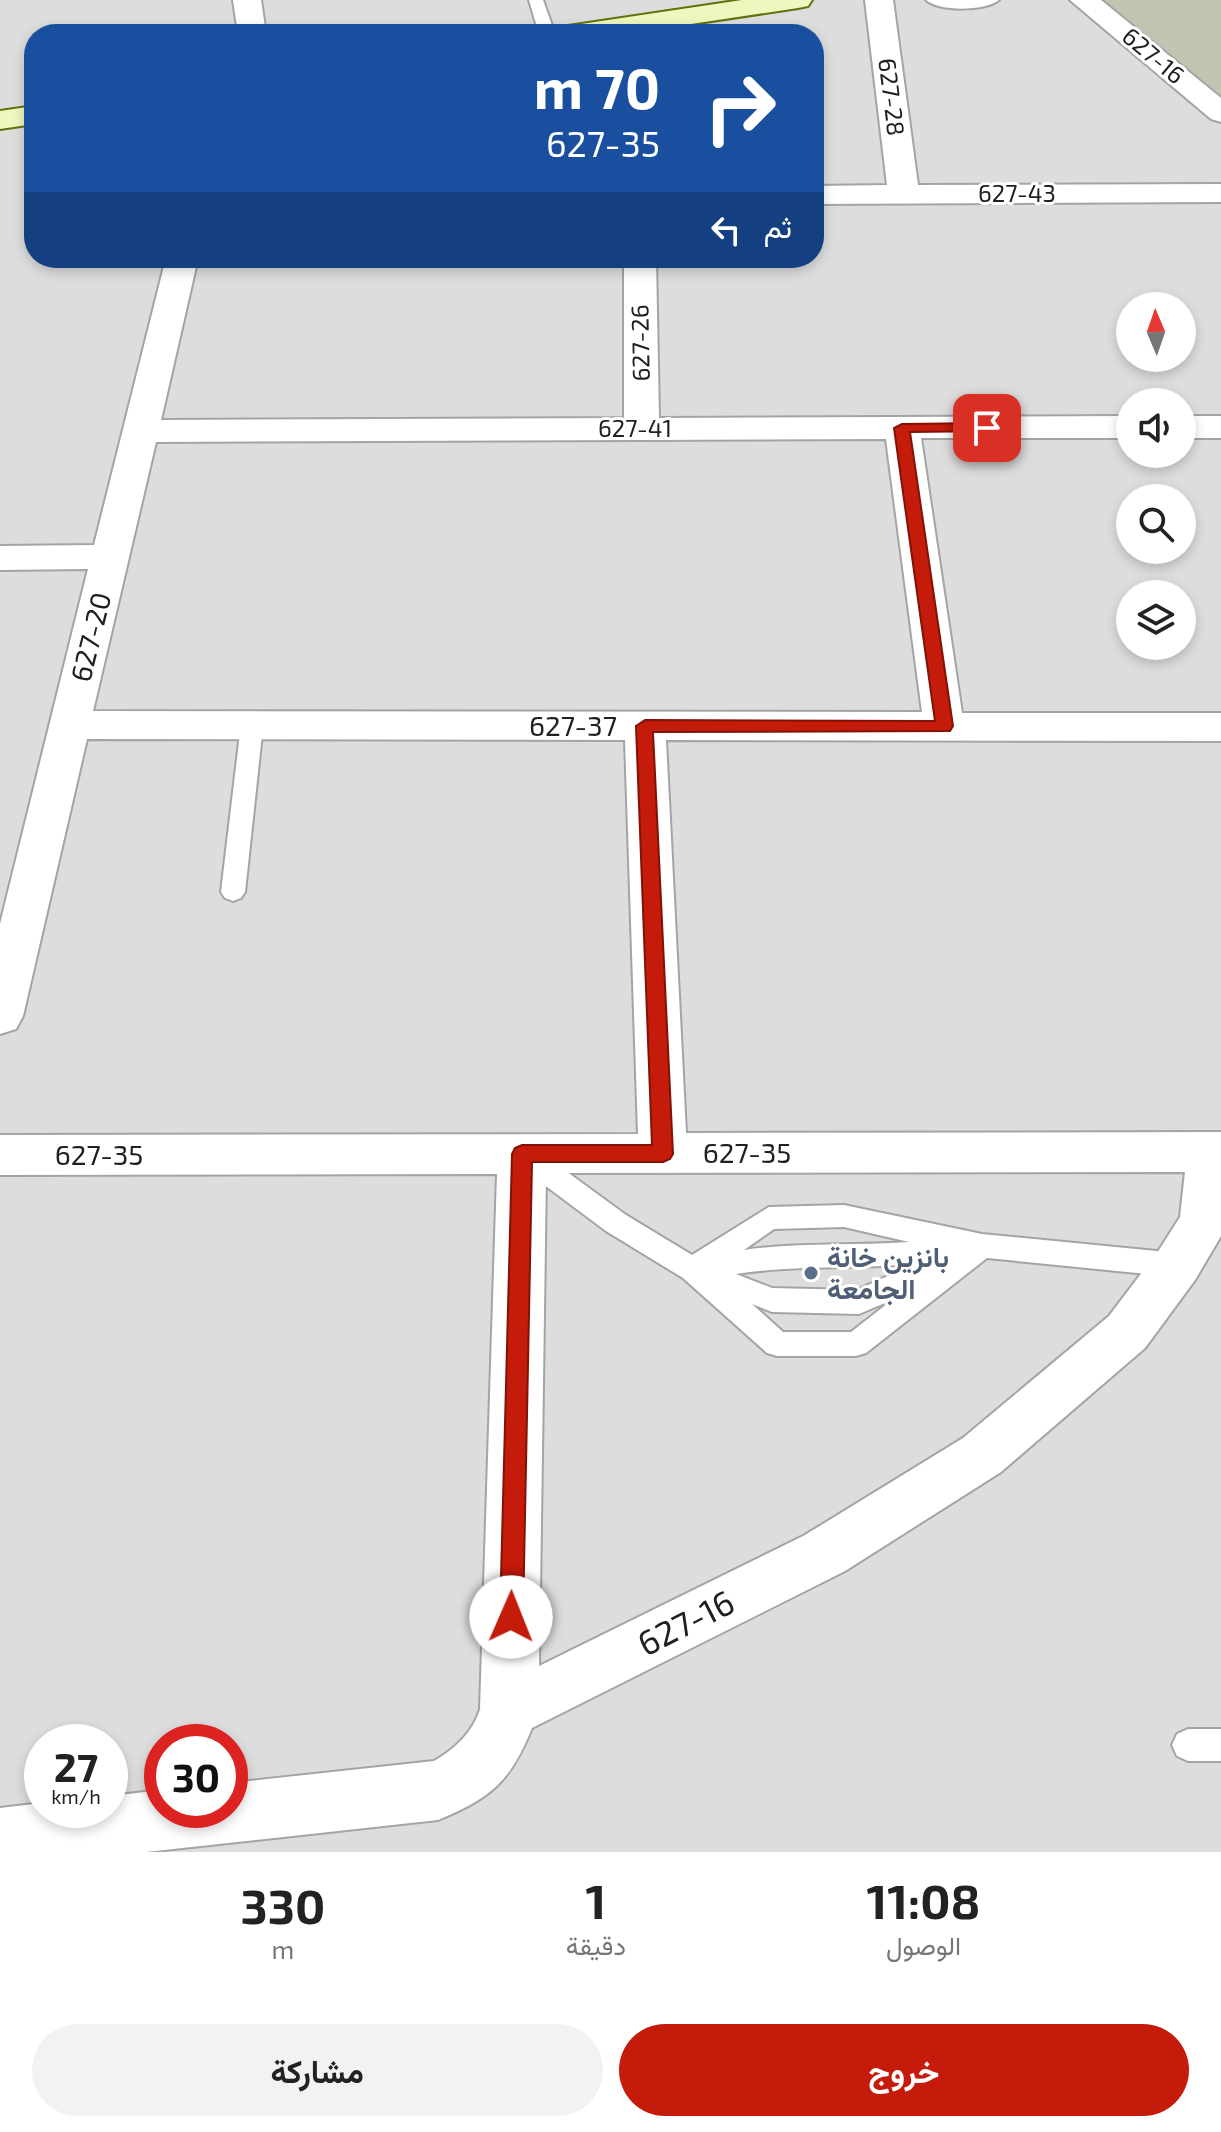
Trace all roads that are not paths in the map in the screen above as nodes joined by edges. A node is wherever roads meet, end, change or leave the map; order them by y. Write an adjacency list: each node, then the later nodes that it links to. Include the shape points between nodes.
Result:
1 (247, 0): 8 (street)
2 (536, 0): 9 (lane)
3 (798, 0): 10 (street)
4 (879, 0): 15 (street, 627-28)
5 (933, 0): 6 (lane, via 951,5)
6 (992, 0)
7 (1084, 0): 11 (street, 627-16)
8 (251, 24)
9 (544, 24)
10 (636, 24)
11 (1221, 113)
12 (24, 116): 13 (street)
13 (0, 120)
14 (1221, 193): 15 (street, 627-43)
15 (904, 194): 16 (street, 627-43)
16 (824, 195)
17 (180, 268): 24 (street, 627-20)
18 (640, 268): 23 (street, 627-26)
19 (1116, 427): 22 (street, 627-41)
20 (1196, 427): 21 (street)
21 (1221, 427)
22 (902, 428): 23 (street, 627-41); 30 (street)
23 (642, 429): 24 (street, 627-41)
24 (140, 431): 25 (street, 627-20)
25 (110, 557): 26 (street); 27 (street, 627-20)
26 (0, 558)
27 (70, 725): 28 (street, 627-37); 33 (street, 627-20)
28 (252, 725): 29 (street, 627-37); 32 (lane)
29 (645, 726): 30 (street, 627-37); 36 (street)
30 (944, 726): 31 (street, 627-37)
31 (1221, 727)
32 (233, 892)
33 (0, 1016)
34 (1214, 1152): 36 (street, 627-35); 39 (street, 627-16, via 1204,1221)
35 (522, 1154): 36 (street, 627-35); 37 (street, 627-35); 40 (lane, via 616,1223); 41 (street)
36 (663, 1154)
37 (0, 1155)
38 (982, 1246): 39 (lane); 40 (lane, via 852,1258 773,1257); 40 (lane, via 859,1302 772,1300); 40 (lane, via 844,1216 769,1218); 40 (lane, via 856,1344 777,1344)
39 (1177, 1265): 41 (street, 627-16, via 1127,1332 982,1455 825,1553)
40 (693, 1270)
41 (509, 1709): 44 (street, via 494,1749 474,1771 438,1790)
42 (1188, 1745): 43 (lane)
43 (1221, 1745)
44 (0, 1838)

